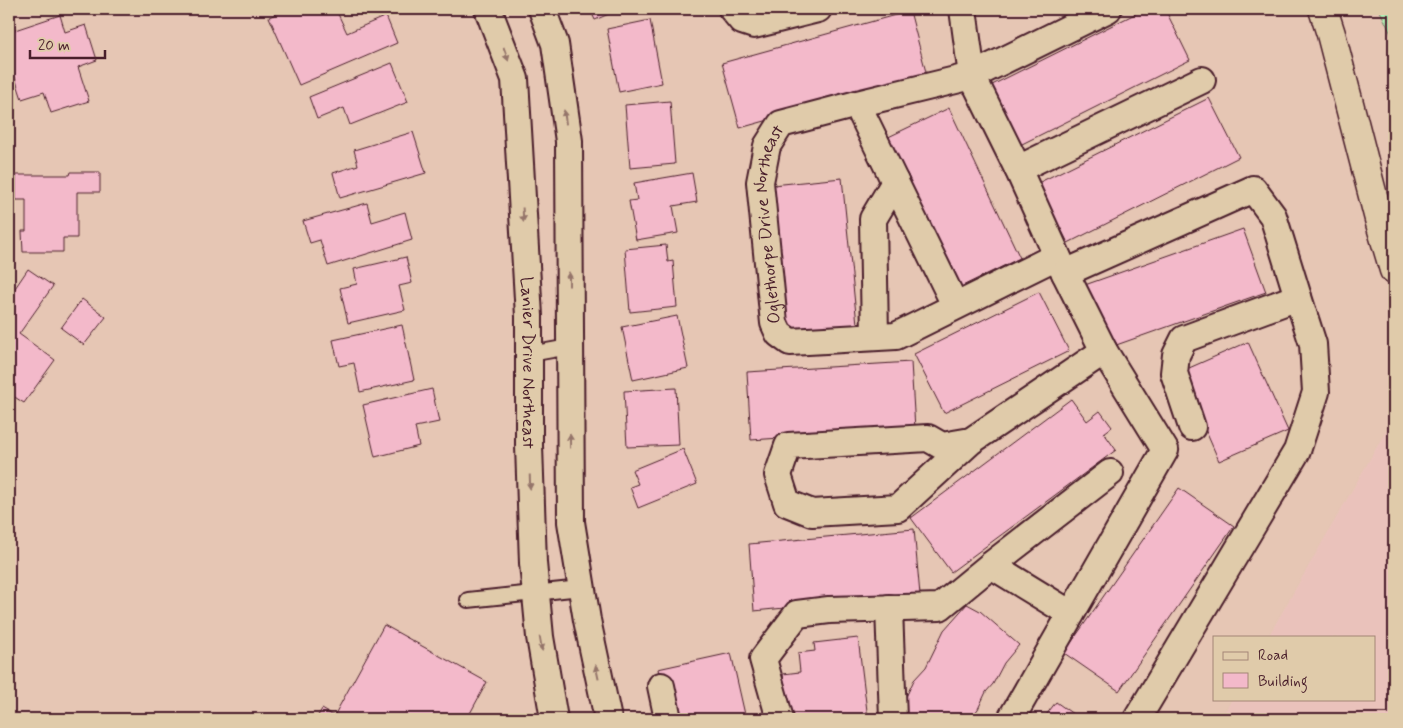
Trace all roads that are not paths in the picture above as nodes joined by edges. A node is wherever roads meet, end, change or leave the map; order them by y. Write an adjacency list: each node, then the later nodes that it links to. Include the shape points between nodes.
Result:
1 (488, 9): 20 (street, Lanier Drive Northeast, one-way to 20, via 515,79)
2 (542, 9): 18 (street, one-way to 2, via 569,141 555,44)
3 (732, 9): 4 (street, via 742,21 754,26)
4 (818, 9)
5 (963, 9): 8 (street)
6 (1108, 9): 8 (street, Oglethorpe Drive Northeast)
7 (1322, 9): 14 (main road)
8 (972, 76): 10 (street, Oglethorpe Drive Northeast); 11 (street)
9 (1202, 80): 11 (street)
10 (857, 104): 12 (street); 17 (street, Oglethorpe Drive Northeast, via 781,124 767,146 760,182 774,323 779,334 790,342)
11 (1018, 170): 13 (street)
12 (895, 182): 16 (street); 17 (street, via 873,219)
13 (1061, 264): 15 (street, Oglethorpe Drive Northeast, via 1253,189 1273,216); 16 (street, Oglethorpe Drive Northeast); 19 (street)
14 (1394, 270)
15 (1298, 296): 21 (street, via 1184,339 1176,355 1174,373); 37 (street, Oglethorpe Drive Northeast, via 1313,344 1316,392 1297,451)
16 (955, 305): 17 (street, Oglethorpe Drive Northeast, via 896,336)
17 (875, 338)
18 (569, 347): 20 (lane); 25 (street, one-way to 18, via 571,522)
19 (1104, 351): 22 (street); 29 (street, via 1165,450)
20 (530, 354): 26 (street, Lanier Drive Northeast, one-way to 26, via 529,446)
21 (1192, 427)
22 (971, 441): 22 (street, via 942,446 928,438 788,446 778,476 787,503 812,513 898,508)
23 (1110, 473): 24 (street)
24 (991, 565): 28 (street, via 940,607); 29 (street)
25 (581, 588): 26 (lane); 32 (street, one-way to 25)
26 (535, 592): 27 (lane); 31 (street, Lanier Drive Northeast, one-way to 31)
27 (468, 600)
28 (889, 608): 34 (street, via 797,614 763,659); 35 (street)
29 (1071, 614): 36 (street)
30 (661, 686): 33 (street)
31 (554, 719)
32 (608, 719)
33 (668, 719)
34 (780, 719)
35 (893, 719)
36 (1011, 719)
37 (1137, 719)

